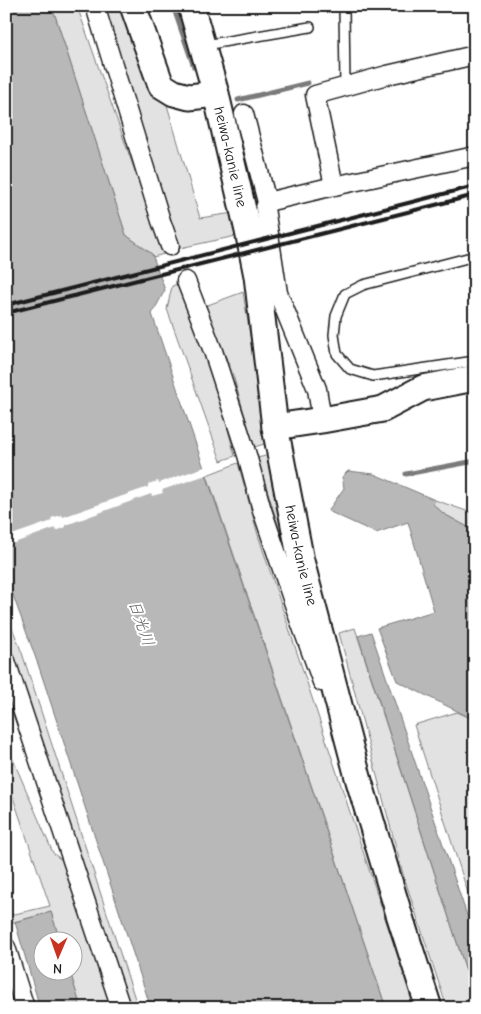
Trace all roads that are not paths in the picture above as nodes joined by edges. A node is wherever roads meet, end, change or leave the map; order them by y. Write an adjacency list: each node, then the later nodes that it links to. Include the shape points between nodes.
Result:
1 (95, 6): 14 (street)
2 (133, 6): 9 (main road, heiwa-kanie line, via 161,85 174,94 190,97)
3 (191, 6): 6 (main road, heiwa-kanie line)
4 (344, 6): 8 (lane)
5 (310, 27): 6 (lane)
6 (202, 46): 9 (main road, heiwa-kanie line)
7 (475, 55): 8 (street)
8 (345, 87): 12 (street, via 315,95)
9 (216, 94): 20 (main road, heiwa-kanie line, via 257,276)
10 (244, 114): 13 (street)
11 (475, 156): 12 (street)
12 (334, 186): 13 (street)
13 (267, 202): 19 (street, via 265,208 278,293 317,390)
14 (170, 246)
15 (475, 256): 17 (lane, via 362,285 345,294 336,316 334,335 337,354 350,369 373,376)
16 (186, 281): 22 (street, via 213,351 298,616)
17 (475, 361)
18 (475, 378): 19 (main road, via 423,388 383,409)
19 (322, 420): 20 (main road)
20 (275, 427): 22 (main road, heiwa-kanie line, via 301,561)
21 (6, 661): 25 (street)
22 (359, 781): 26 (main road, heiwa-kanie line)
23 (6, 947): 24 (street)
24 (25, 1008)
25 (121, 1008)
26 (429, 1008)

